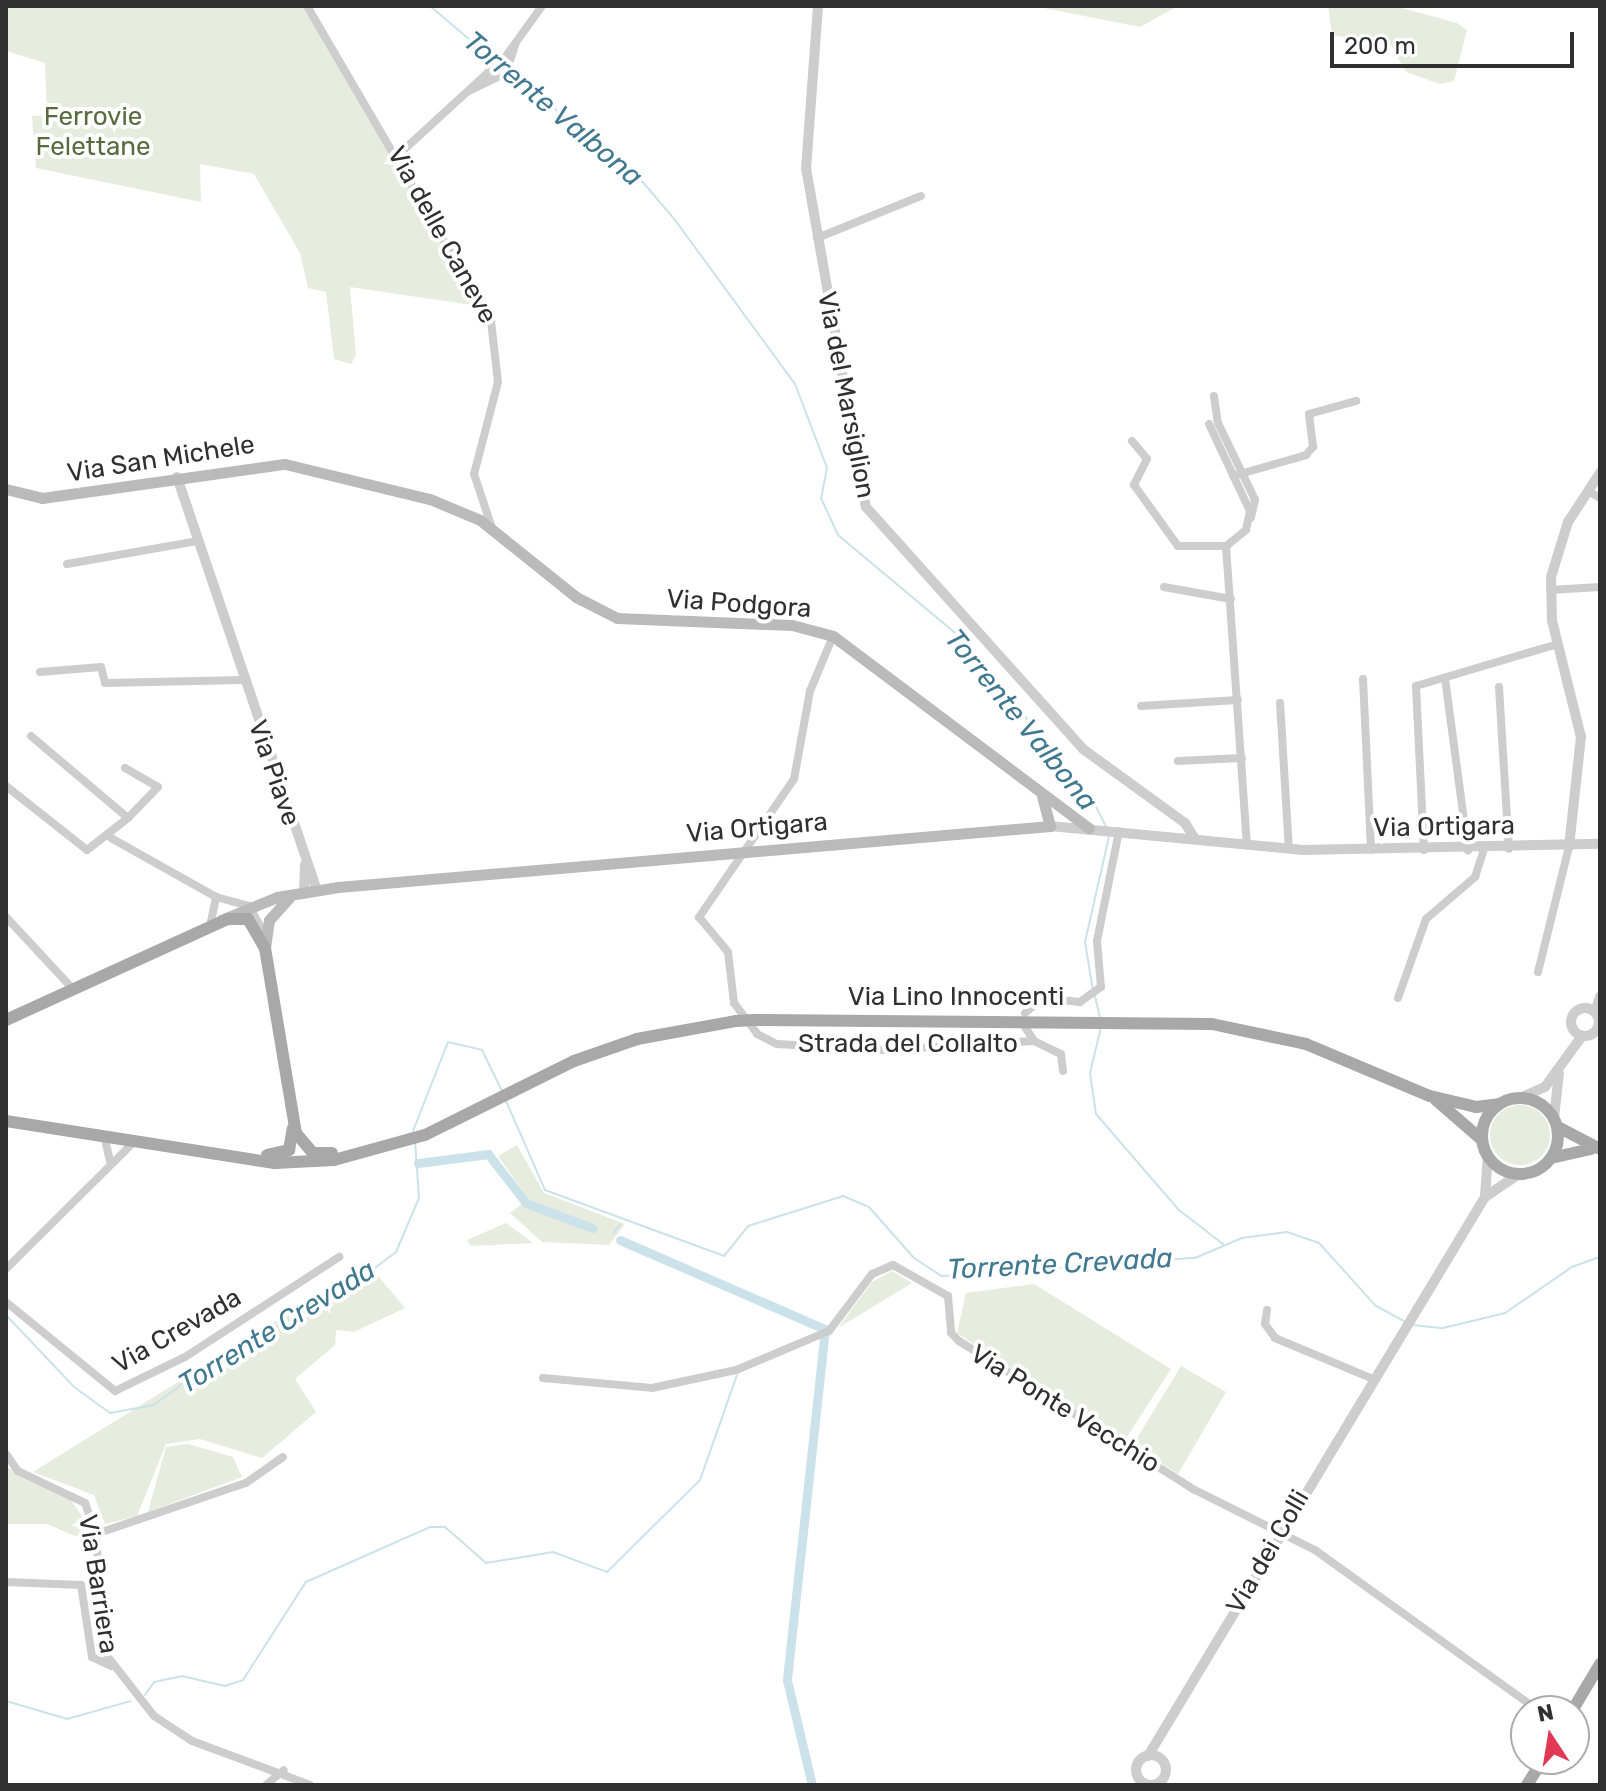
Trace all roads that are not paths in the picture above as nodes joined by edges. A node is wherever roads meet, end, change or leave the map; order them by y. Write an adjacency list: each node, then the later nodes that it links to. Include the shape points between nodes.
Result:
1 (307, 6): 6 (street, Via delle Caneve)
2 (542, 6): 4 (street)
3 (818, 6): 8 (street, Via del Marsiglion, via 806,153)
4 (516, 43): 5 (street); 5 (street, via 509,70)
5 (466, 93): 6 (street)
6 (397, 156): 19 (street, Via delle Caneve, via 496,336 496,395 474,474)
7 (921, 196): 8 (street)
8 (817, 238): 51 (street, Via del Marsiglion, via 853,461 872,516 1083,749 1185,823)
9 (1214, 396): 14 (street, via 1218,423)
10 (1356, 401): 14 (street, via 1309,414 1313,447 1306,455)
11 (1209, 424): 14 (street)
12 (1132, 441): 21 (street, via 1147,459 1134,485 1178,546)
13 (1600, 473): 17 (street)
14 (1238, 474): 21 (street, via 1251,518)
15 (177, 477): 16 (main road, Via San Michele, via 42,498); 19 (main road, Via San Michele, via 257,465 311,466 430,499); 20 (street, Via Piave)
16 (6, 489)
17 (1588, 491): 18 (street); 25 (street, via 1561,539)
18 (1600, 498)
19 (492, 528): 26 (main road, Via San Michele)
20 (197, 541): 22 (street); 33 (street, Via Piave)
21 (1226, 546): 27 (street)
22 (67, 564)
23 (1164, 587): 27 (street)
24 (1600, 587): 25 (street)
25 (1550, 590): 29 (street)
26 (576, 597): 28 (main road, Via Podgora, via 617,618 792,625)
27 (1231, 599): 35 (street)
28 (833, 636): 43 (main road, Via Podgora); 62 (street, Strada del Collalto, via 810,691 798,771)
29 (1558, 644): 31 (street); 46 (street, via 1581,737)
30 (40, 672): 33 (street, via 101,667 105,683)
31 (1445, 678): 58 (street, via 1415,691); 59 (street)
32 (1363, 679): 57 (street)
33 (243, 680): 63 (street, Via Piave, via 305,865)
34 (1499, 687): 61 (street)
35 (1238, 700): 37 (street); 39 (street)
36 (1280, 703): 56 (street)
37 (1141, 706)
38 (31, 736): 45 (street)
39 (1242, 758): 40 (street); 53 (street)
40 (1178, 761)
41 (125, 768): 45 (street, via 158,787)
42 (6, 786): 50 (street, via 87,850)
43 (1041, 797): 44 (main road, Via Podgora); 47 (main road)
44 (1057, 809): 47 (main road); 48 (main road, Via Podgora)
45 (128, 818): 50 (street)
46 (1567, 823): 54 (street); 55 (street)
47 (1052, 826): 48 (street, Via Ortigara); 62 (main road, Via Ortigara)
48 (1093, 828): 49 (street, Via Ortigara)
49 (1116, 831): 51 (street, Via Ortigara); 74 (street, via 1097,941 1098,991 1089,998 1042,998)
50 (111, 838): 64 (street)
51 (1195, 839): 53 (street, Via Ortigara)
52 (1600, 844): 55 (street, Via Ortigara)
53 (1247, 845): 56 (street, Via Ortigara)
54 (1549, 847): 55 (street, Via Ortigara); 61 (street, Via Ortigara)
55 (1569, 847): 69 (street)
56 (1289, 849): 57 (street, Via Ortigara)
57 (1371, 850): 58 (street, Via Ortigara)
58 (1424, 850): 59 (street, Via Ortigara)
59 (1468, 850): 60 (street, Via Ortigara)
60 (1484, 850): 61 (street, Via Ortigara); 71 (street, via 1475,877 1426,919)
61 (1509, 850)
62 (746, 851): 63 (main road, Via Ortigara); 78 (street, Strada del Collalto, via 699,917 728,952 734,1003 762,1038 883,1050)
63 (305, 893): 65 (main road); 68 (main road, via 271,915)
64 (216, 897): 65 (street); 67 (street)
65 (249, 906): 67 (main road); 68 (street, via 261,920)
66 (6, 917): 70 (street)
67 (209, 926): 68 (main road, via 248,919); 70 (main road)
68 (265, 948): 85 (main road)
69 (1538, 972)
70 (73, 989): 75 (main road)
71 (1398, 998)
72 (1599, 999): 73 (street)
73 (1591, 1011): 77 (street, via 1574,1014); 77 (street, via 1597,1029)
74 (1025, 1013)
75 (6, 1020)
76 (1025, 1027): 78 (street)
77 (1578, 1034): 79 (street)
78 (1034, 1041): 80 (street, via 1058,1050)
79 (1560, 1068): 82 (street, via 1545,1087); 86 (street)
80 (1063, 1071)
81 (1430, 1096): 83 (main road, Via Lino Innocenti, via 1476,1107); 89 (main road, Via Lino Innocenti); 90 (main road, Via Lino Innocenti, bridge, via 1259,1032 1115,1019 755,1020 637,1039 425,1135)
82 (1520, 1098): 83 (main road); 86 (main road, via 1540,1103)
83 (1499, 1104): 89 (main road, via 1486,1120)
84 (6, 1121): 87 (main road)
85 (293, 1121): 90 (main road, via 313,1153); 92 (main road, via 291,1146 280,1155)
86 (1556, 1122): 91 (main road); 94 (main road)
87 (101, 1131): 88 (main road); 95 (street)
88 (144, 1138): 92 (main road); 95 (street)
89 (1483, 1141): 93 (main road)
90 (377, 1148): 92 (main road, via 310,1163)
91 (1599, 1149): 94 (main road)
92 (228, 1154)
93 (1488, 1155): 96 (main road); 97 (street)
94 (1551, 1158): 96 (main road)
95 (110, 1161): 99 (street)
96 (1519, 1174): 97 (street)
97 (1485, 1197): 103 (street, Via dei Colli)
98 (339, 1257): 100 (street, Via Crevada, via 125,1388 97,1382)
99 (6, 1269)
100 (6, 1302)
101 (1267, 1310): 103 (street, via 1265,1324 1275,1338)
102 (543, 1378): 106 (street, Via Ponte Vecchio, via 652,1388 736,1370 829,1331 872,1274 893,1265 948,1296 951,1333 959,1341 1195,1490)
103 (1373, 1379): 106 (street, Via dei Colli)
104 (6, 1454): 107 (street, Via Barriera, via 18,1471 85,1503)
105 (283, 1457): 107 (street, via 246,1483)
106 (1280, 1529): 111 (street); 113 (street, Via dei Colli)
107 (96, 1534): 110 (street, Via Barriera, via 101,1636)
108 (6, 1582): 110 (street, Via Barriera, via 81,1585 92,1657)
109 (1600, 1664): 112 (main road)
110 (111, 1666): 116 (street, Via Barriera, via 173,1731)
111 (1516, 1695)
112 (1582, 1695)
113 (1166, 1727): 114 (street, Via dei Colli); 115 (street, Via dei Colli)
114 (1148, 1756): 115 (street); 117 (street, Via dei Colli)
115 (1162, 1761): 121 (street, Via dei Colli, via 1165,1776)
116 (284, 1770): 118 (street); 119 (street, Via Barriera)
117 (1136, 1773): 120 (street, Via dei Colli); 121 (street, Via dei Colli)
118 (266, 1785)
119 (310, 1785)
120 (1132, 1785)
121 (1148, 1785)

